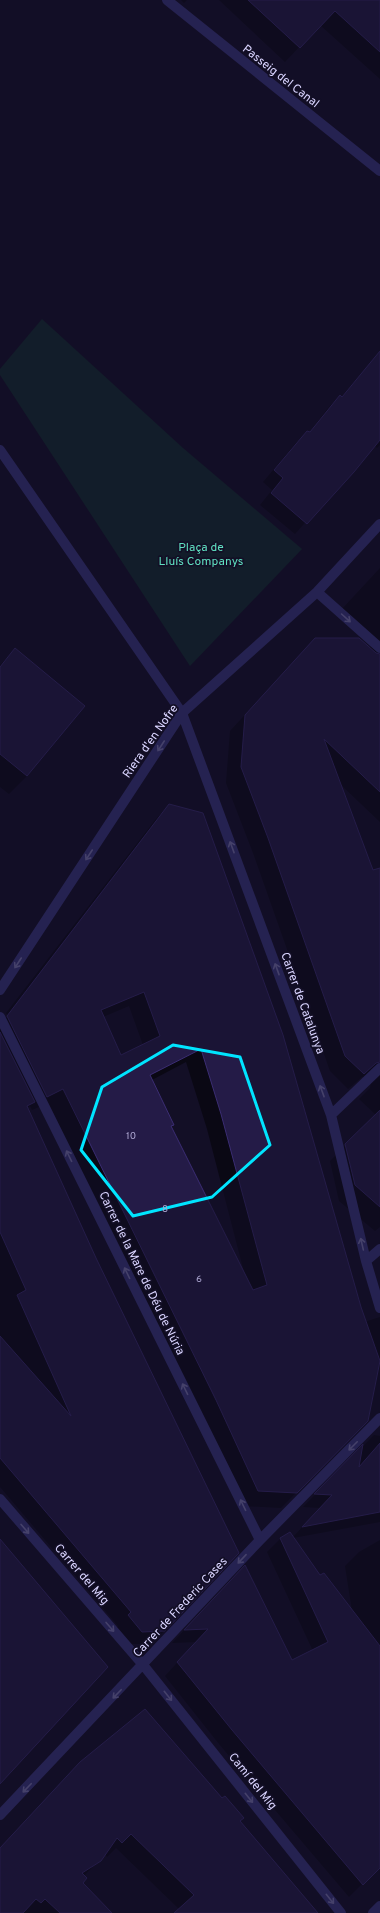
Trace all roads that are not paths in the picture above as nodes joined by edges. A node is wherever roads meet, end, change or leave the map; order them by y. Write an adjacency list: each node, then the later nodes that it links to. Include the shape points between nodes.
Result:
1 (167, 0): 2 (street, Passeig del Canal)
2 (380, 172)
3 (0, 450): 7 (street)
4 (380, 524): 5 (street, Riera d'en Nofre)
5 (317, 592): 6 (street, one-way to 6); 7 (street, Riera d'en Nofre)
6 (380, 648)
7 (182, 713): 8 (street, Riera d'en Nofre, one-way to 8); 11 (street, Carrer de Catalunya, one-way to 7)
8 (0, 990)
9 (0, 1017): 17 (street, Carrer de la Mare de Déu de Núria, one-way to 9)
10 (380, 1068): 11 (street)
11 (331, 1115): 13 (street, Carrer de Catalunya, one-way to 11)
12 (380, 1249): 13 (street)
13 (366, 1261): 14 (street, Carrer de Catalunya)
14 (380, 1308)
15 (380, 1418): 17 (street, Carrer de Frederic Cases, one-way to 17)
16 (0, 1499): 18 (street, Carrer del Mig, one-way to 18)
17 (260, 1540): 18 (street, Carrer de Frederic Cases, one-way to 18)
18 (144, 1666): 19 (street, Carrer de Frederic Cases, one-way to 19); 21 (street, Camí del Mig, one-way to 21)
19 (0, 1815)
20 (380, 1906): 22 (street)
21 (341, 1913)
22 (374, 1913)

